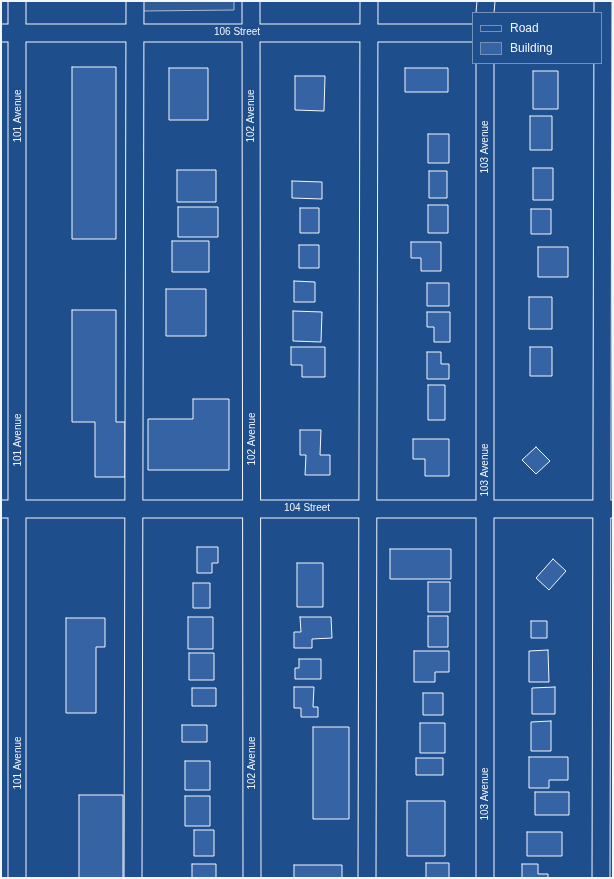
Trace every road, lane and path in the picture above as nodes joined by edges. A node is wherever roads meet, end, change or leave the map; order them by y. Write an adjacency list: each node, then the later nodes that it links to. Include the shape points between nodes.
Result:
1 (18, 1): 10 (street, 101 Avenue)
2 (135, 1): 8 (street)
3 (251, 1): 9 (street, 102 Avenue)
4 (369, 1): 11 (street)
5 (486, 1): 7 (street)
6 (603, 1): 13 (street)
7 (486, 12)
8 (135, 32): 9 (street, 106 Street); 10 (street, 106 Street); 16 (street)
9 (251, 32): 11 (street, 106 Street); 17 (street, 102 Avenue)
10 (9, 33): 15 (street, 101 Avenue)
11 (369, 33): 12 (street, 106 Street); 18 (street)
12 (472, 33)
13 (605, 33): 20 (street)
14 (485, 64): 19 (street, 103 Avenue)
15 (9, 508): 16 (street, 104 Street); 21 (street, 101 Avenue)
16 (134, 508): 17 (street, 104 Street); 22 (street)
17 (252, 508): 18 (street, 104 Street); 23 (street, 102 Avenue)
18 (367, 508): 19 (street, 104 Street); 24 (street)
19 (485, 508): 20 (street, 104 Street); 25 (street, 103 Avenue)
20 (607, 508): 26 (street)
21 (17, 878)
22 (133, 878)
23 (252, 878)
24 (367, 878)
25 (485, 878)
26 (601, 878)

